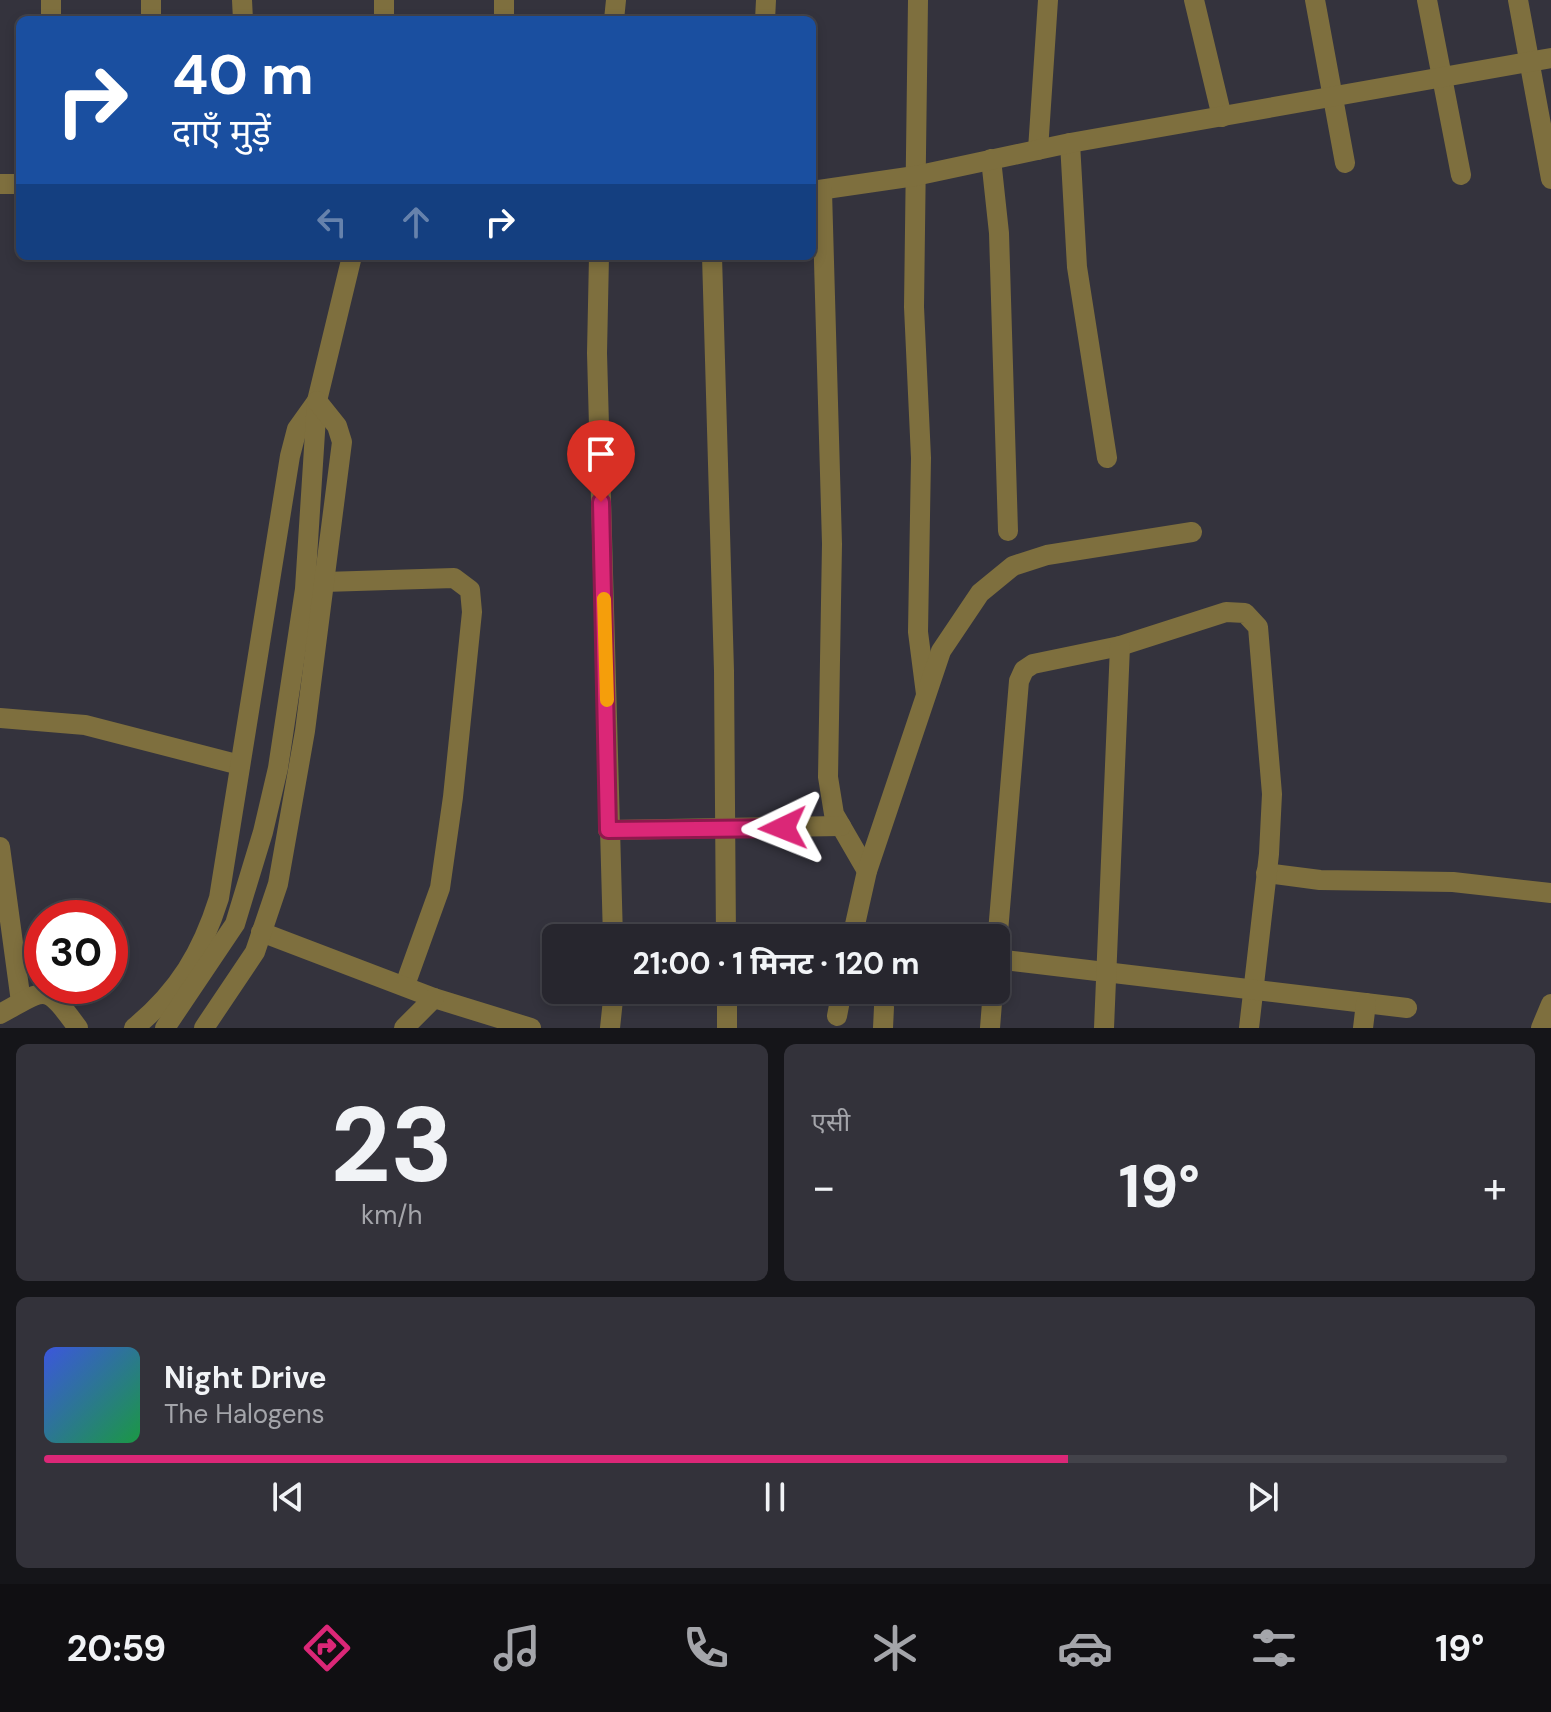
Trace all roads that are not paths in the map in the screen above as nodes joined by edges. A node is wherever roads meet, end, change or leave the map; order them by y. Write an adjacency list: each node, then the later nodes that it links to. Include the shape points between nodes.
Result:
1 (918, 0): 17 (street)
2 (1048, 0): 13 (street)
3 (1194, 0): 11 (street)
4 (1315, 0): 10 (street)
5 (1427, 0): 9 (street)
6 (1518, 0): 8 (street)
7 (1551, 58): 8 (street)
8 (1530, 61): 9 (street); 18 (street)
9 (1442, 77): 10 (street); 16 (street)
10 (1332, 97): 11 (street); 15 (street)
11 (1222, 117): 12 (street)
12 (1070, 143): 13 (street); 24 (street, via 1077,267)
13 (1038, 150): 14 (street)
14 (991, 159): 17 (street); 25 (street, via 999,233)
15 (1345, 163)
16 (1461, 175)
17 (915, 176): 19 (street); 29 (street, via 921,458 918,632)
18 (1551, 179)
19 (817, 191): 32 (street, via 832,544 828,777)
20 (351, 260): 23 (street)
21 (599, 260): 34 (street)
22 (712, 260): 33 (street)
23 (317, 401): 27 (street, via 337,426 342,442); 31 (street, via 297,429 290,456); 61 (street, via 305,589 263,832 235,924)
24 (1107, 458)
25 (1008, 531)
26 (1192, 532): 29 (street, via 1047,555 1013,566 980,593 941,651)
27 (324, 582): 43 (street, via 292,812 278,884); 46 (street, via 454,578 470,590 455,781 440,888)
28 (1120, 646): 37 (street, via 1226,612 1245,613 1258,627 1272,794); 42 (street, via 1033,664 1019,681); 45 (street)
29 (926, 694): 36 (street)
30 (0, 718): 31 (street, via 85,725)
31 (240, 765): 60 (street, via 219,898 205,941 181,980)
32 (841, 826): 33 (street); 36 (street)
33 (724, 829): 34 (street); 40 (street)
34 (608, 830): 39 (street)
35 (0, 847): 49 (street)
36 (867, 871): 41 (street)
37 (1266, 873): 38 (street, via 1320,880 1453,882); 47 (street)
38 (1551, 893)
39 (612, 924)
40 (726, 924)
41 (855, 924)
42 (999, 924)
43 (261, 932): 46 (street); 62 (street, via 255,952)
44 (1010, 960): 45 (street)
45 (1107, 971): 47 (street); 68 (street)
46 (405, 985): 48 (street)
47 (1253, 989): 50 (street); 69 (street)
48 (434, 998): 63 (street); 64 (street)
49 (21, 1002): 57 (street); 59 (street, via 46,993)
50 (1366, 1003): 56 (street); 70 (street)
51 (613, 1004): 65 (street)
52 (727, 1004): 66 (street)
53 (839, 1004): 58 (street)
54 (992, 1004): 67 (street)
55 (1551, 1004): 71 (street)
56 (1407, 1008)
57 (0, 1014)
58 (837, 1016)
59 (78, 1028)
60 (134, 1028)
61 (165, 1028)
62 (204, 1028)
63 (404, 1028)
64 (531, 1028)
65 (610, 1028)
66 (727, 1028)
67 (990, 1028)
68 (1104, 1028)
69 (1249, 1028)
70 (1363, 1028)
71 (1541, 1028)

